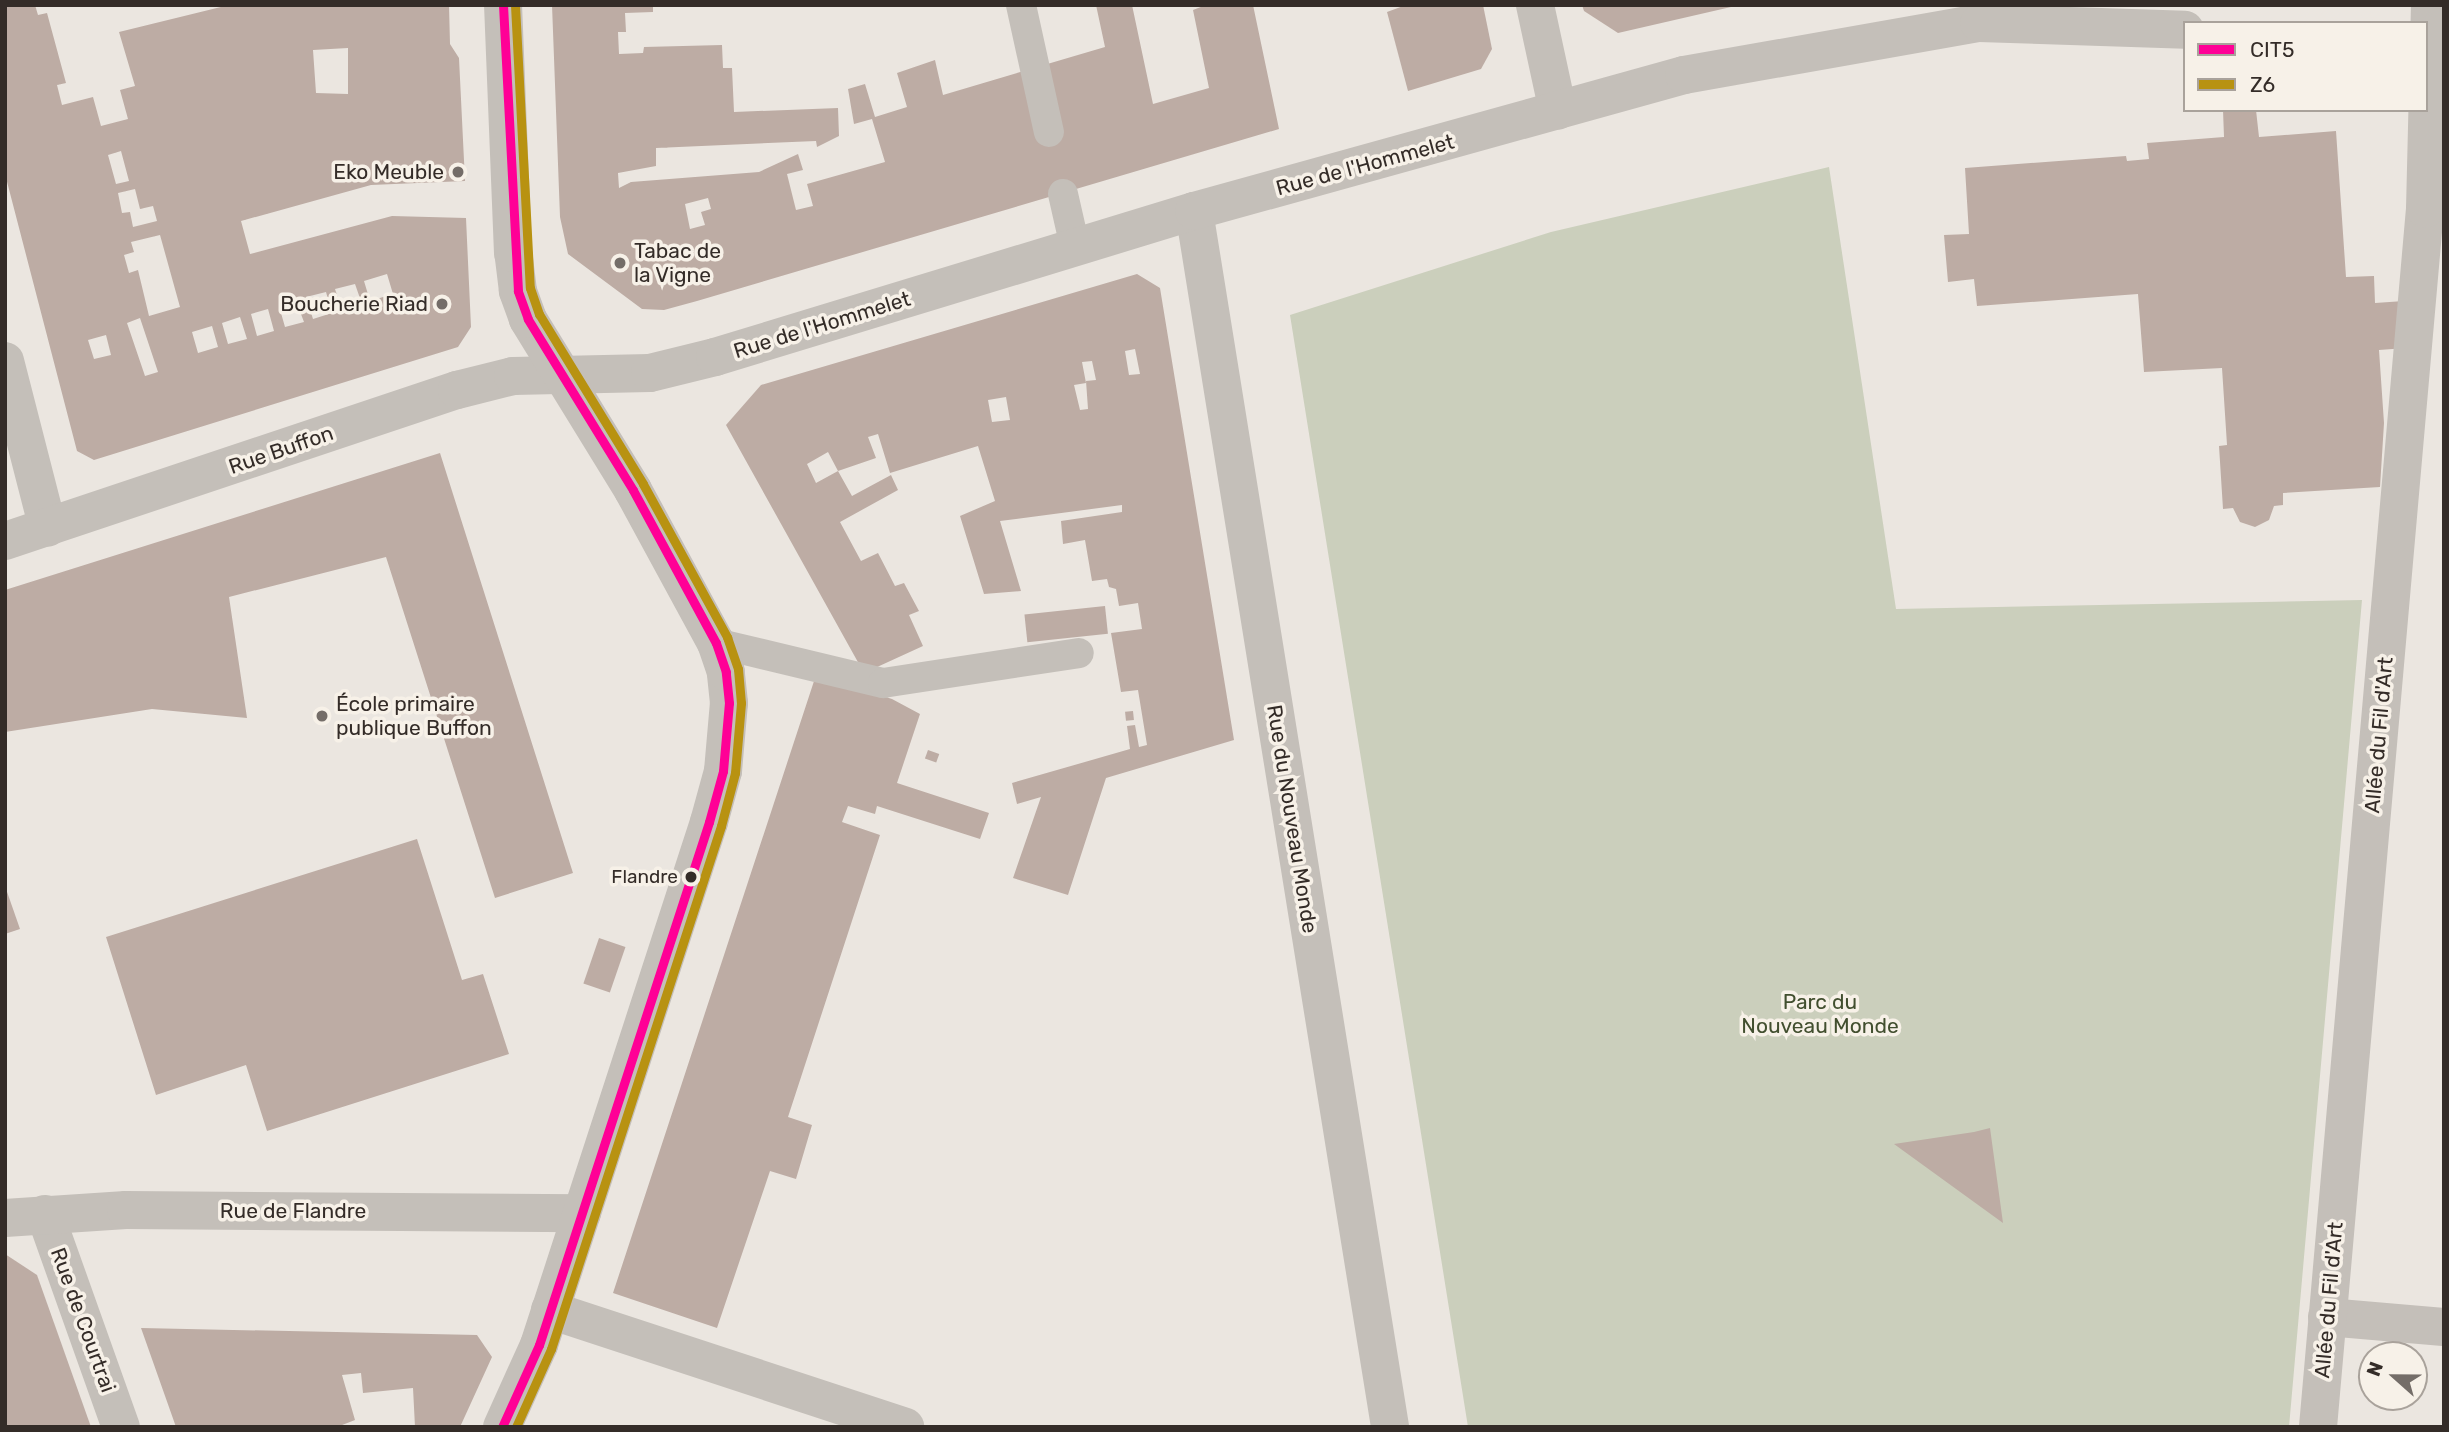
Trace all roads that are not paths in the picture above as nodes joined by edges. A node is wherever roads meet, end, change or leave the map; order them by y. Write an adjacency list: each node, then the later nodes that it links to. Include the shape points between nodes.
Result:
1 (503, 5): 15 (street, via 518,291)
2 (1021, 5): 10 (lane)
3 (1535, 5): 8 (street)
4 (2430, 5): 7 (street, Allée du Fil d'Art)
5 (2099, 15): 6 (street, Rue de l'Hommelet); 8 (street, Rue de l'Hommelet, via 1952,26 1725,66)
6 (2183, 30)
7 (2428, 30)
8 (1558, 111): 12 (street, Rue de l'Hommelet)
9 (2426, 112): 24 (street, Allée du Fil d'Art, via 2425,209)
10 (1049, 132)
11 (1063, 194): 13 (lane)
12 (1194, 211): 13 (street, Rue de l'Hommelet); 29 (street, Rue du Nouveau Monde)
13 (1075, 247): 15 (street, Rue de l'Hommelet, via 751,347 650,373)
14 (5, 360): 16 (street)
15 (559, 372): 16 (street, Rue Buffon, via 513,376 457,390); 18 (street, via 633,490)
16 (48, 528): 17 (street, Rue Buffon)
17 (5, 541)
18 (716, 643): 19 (lane, via 883,683); 20 (street, via 726,672 729,703 723,771)
19 (1079, 653)
20 (582, 1213): 21 (street, Rue de Flandre); 23 (street)
21 (44, 1214): 22 (street, Rue de Flandre); 26 (street, Rue de Courtrai)
22 (5, 1218)
23 (550, 1310): 27 (street, via 540,1345); 28 (street)
24 (2327, 1317): 25 (street); 30 (street, Allée du Fil d'Art)
25 (2444, 1327)
26 (121, 1427)
27 (502, 1427)
28 (905, 1427)
29 (1390, 1427)
30 (2318, 1427)

